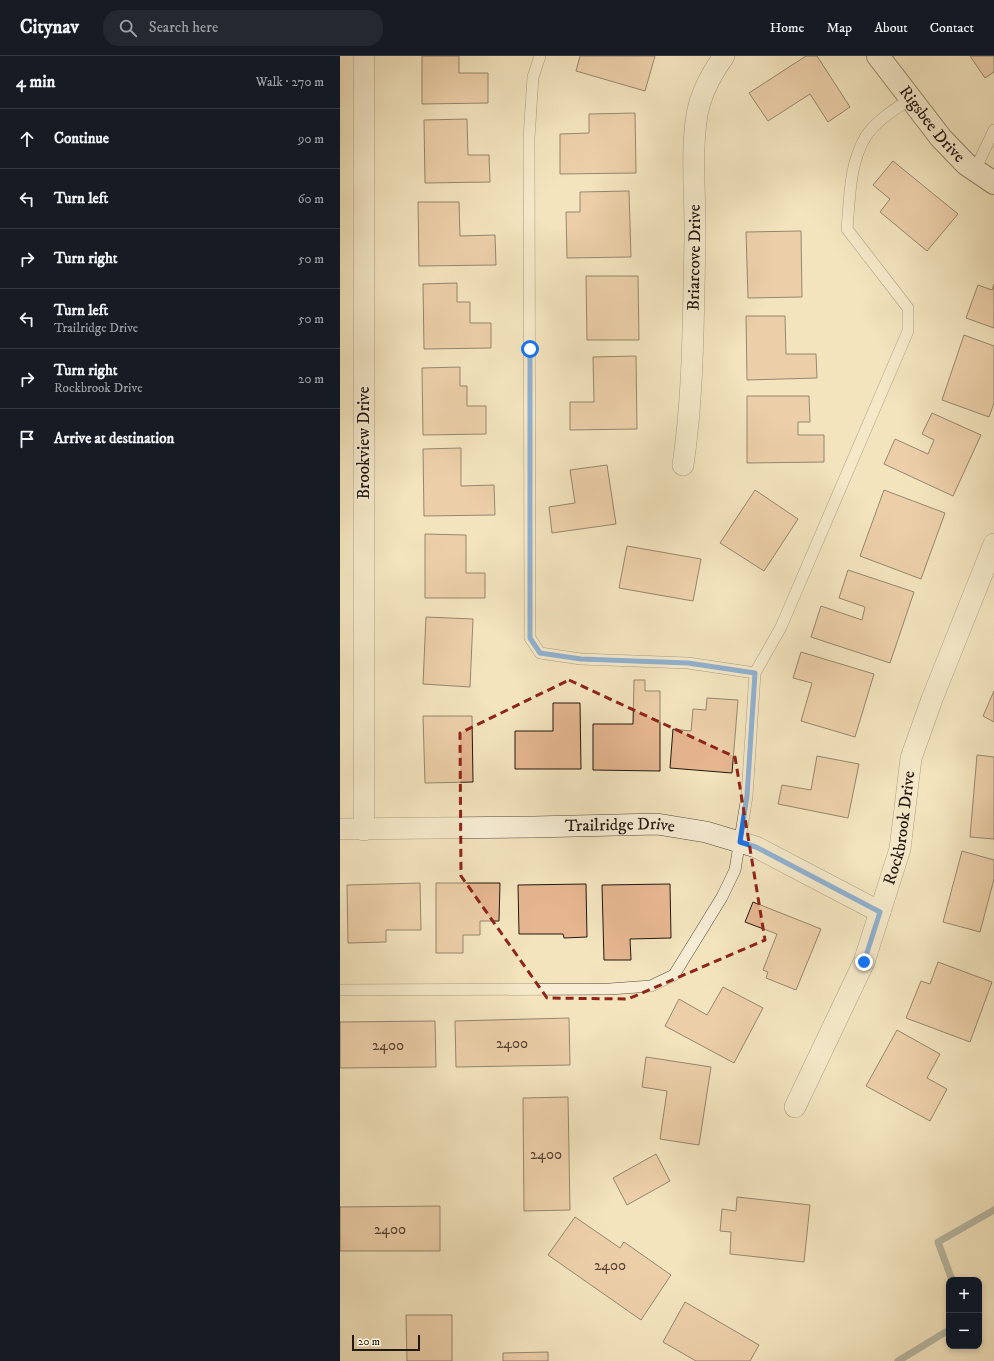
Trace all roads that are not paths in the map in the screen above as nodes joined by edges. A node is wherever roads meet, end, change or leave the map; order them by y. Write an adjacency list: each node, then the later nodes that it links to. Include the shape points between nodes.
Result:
1 (364, 56): 13 (street, Brookview Drive)
2 (540, 56): 11 (lane, via 533,77 529,138 530,638 540,653 581,659 688,663)
3 (724, 56): 9 (street, Briarcove Drive, via 700,102 695,138 695,239 689,418)
4 (878, 56): 5 (street, Rigsbee Drive)
5 (910, 99): 7 (street, Rigsbee Drive, via 941,138); 11 (lane, via 887,115 866,136 853,170 847,229 908,308 908,331 781,627)
6 (994, 130): 7 (lane)
7 (974, 170): 8 (street, Rigsbee Drive)
8 (994, 183)
9 (682, 465)
10 (994, 544): 15 (street, Rockbrook Drive, via 911,758 900,849)
11 (755, 673): 14 (lane, via 747,796)
12 (340, 829): 13 (street, Trailridge Drive)
13 (364, 830): 14 (street, Trailridge Drive, via 657,824 706,832)
14 (740, 842): 15 (street, Trailridge Drive, via 756,847); 16 (lane, via 735,870 722,897 674,975 651,986 610,989)
15 (880, 912): 17 (street, Rockbrook Drive, via 864,962)
16 (340, 990)
17 (794, 1106)

